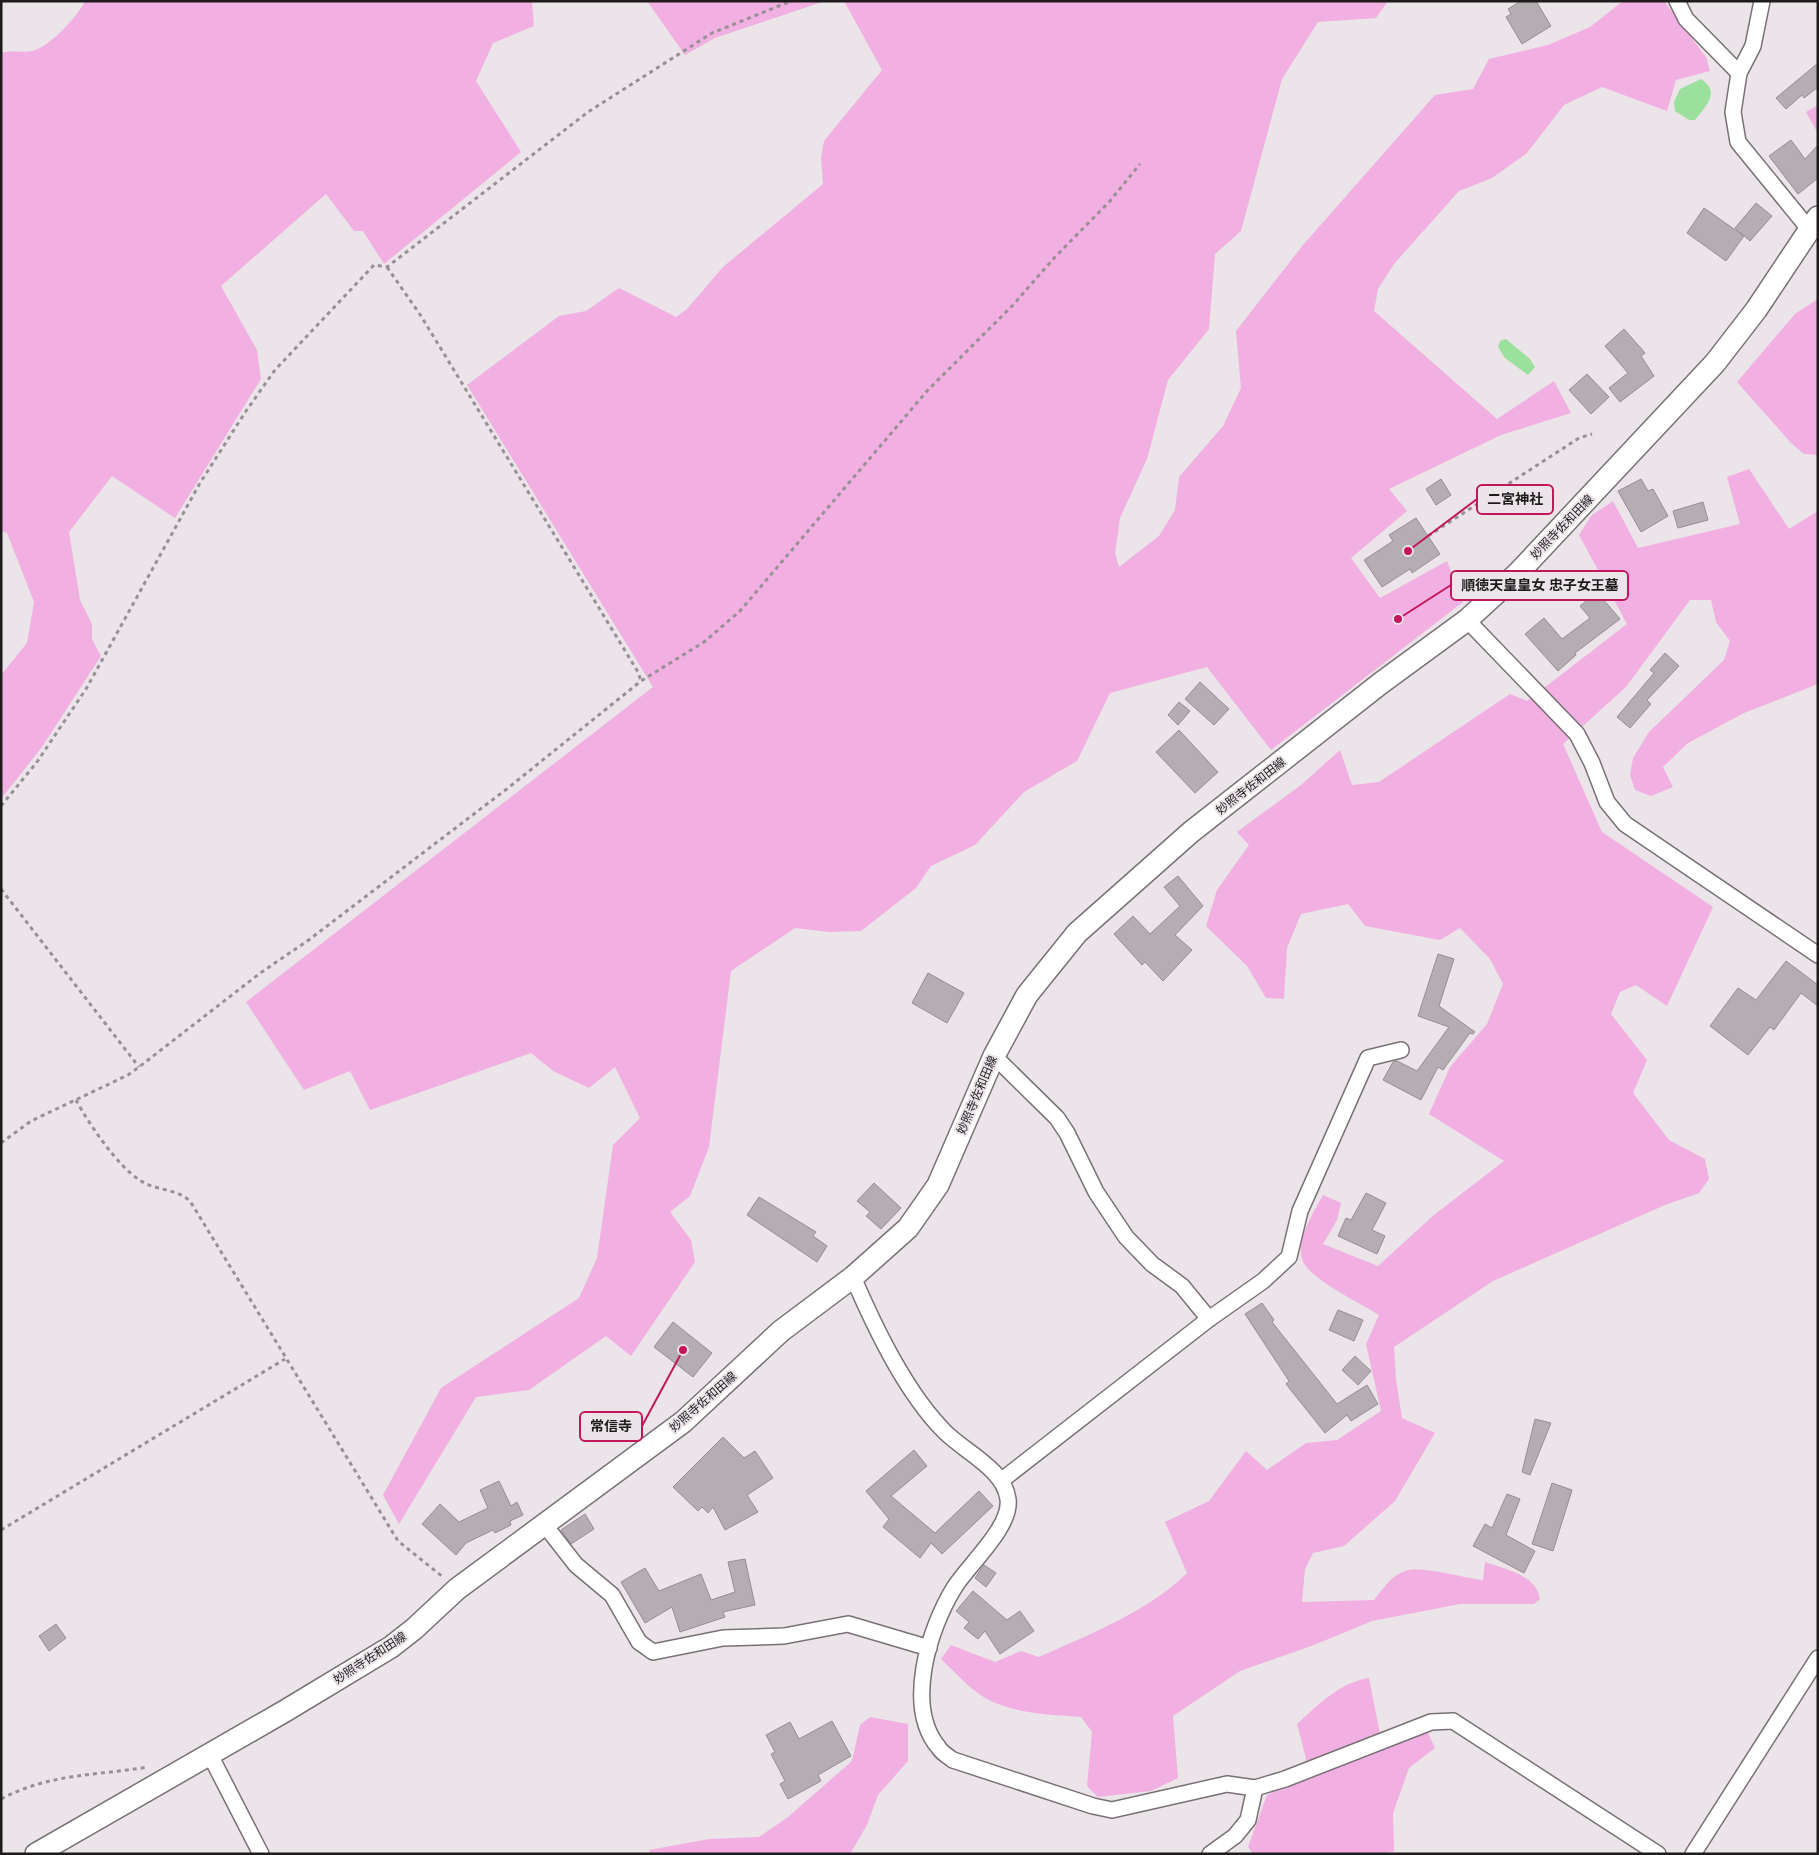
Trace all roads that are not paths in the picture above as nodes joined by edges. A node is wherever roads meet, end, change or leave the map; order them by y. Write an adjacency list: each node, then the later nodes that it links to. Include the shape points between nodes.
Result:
1 (1677, 1): 3 (street, via 1686,19)
2 (1762, 1): 3 (street, via 1753,46)
3 (1739, 73): 4 (street, via 1733,112 1738,142)
4 (1814, 223): 5 (main road, 妙照寺佐和田線, via 1756,310 1715,364 1518,573)
5 (1467, 620): 6 (street, via 1577,734 1607,802 1625,824); 8 (main road, 妙照寺佐和田線, via 1381,683 1192,832 1077,932 1027,995)
6 (1818, 955)
7 (1401, 1050): 10 (street, via 1368,1058 1300,1211 1289,1257 1263,1281)
8 (994, 1056): 9 (main road, 妙照寺佐和田線, via 938,1185 908,1228); 10 (street, via 1057,1118 1096,1192 1126,1237 1152,1264 1182,1286)
9 (853, 1277): 11 (street, via 869,1315 920,1404 946,1433); 12 (main road, 妙照寺佐和田線, via 781,1331 683,1422)
10 (1209, 1319): 11 (street)
11 (1002, 1480): 13 (street, via 1008,1500 1004,1521 954,1588)
12 (544, 1524): 13 (street, via 576,1565 612,1595 639,1642 653,1652 723,1638 784,1636 848,1624); 15 (main road, 妙照寺佐和田線, via 457,1588 391,1647)
13 (929, 1648): 16 (street, via 921,1686 922,1710 938,1748 953,1760 1112,1810 1227,1784)
14 (1818, 1658): 21 (street)
15 (209, 1753): 17 (main road, 妙照寺佐和田線); 18 (street)
16 (1256, 1788): 19 (street, via 1248,1820 1235,1836); 20 (street, via 1285,1780 1431,1722 1453,1721)
17 (36, 1854)
18 (261, 1854)
19 (1210, 1854)
20 (1658, 1854)
21 (1692, 1854)

